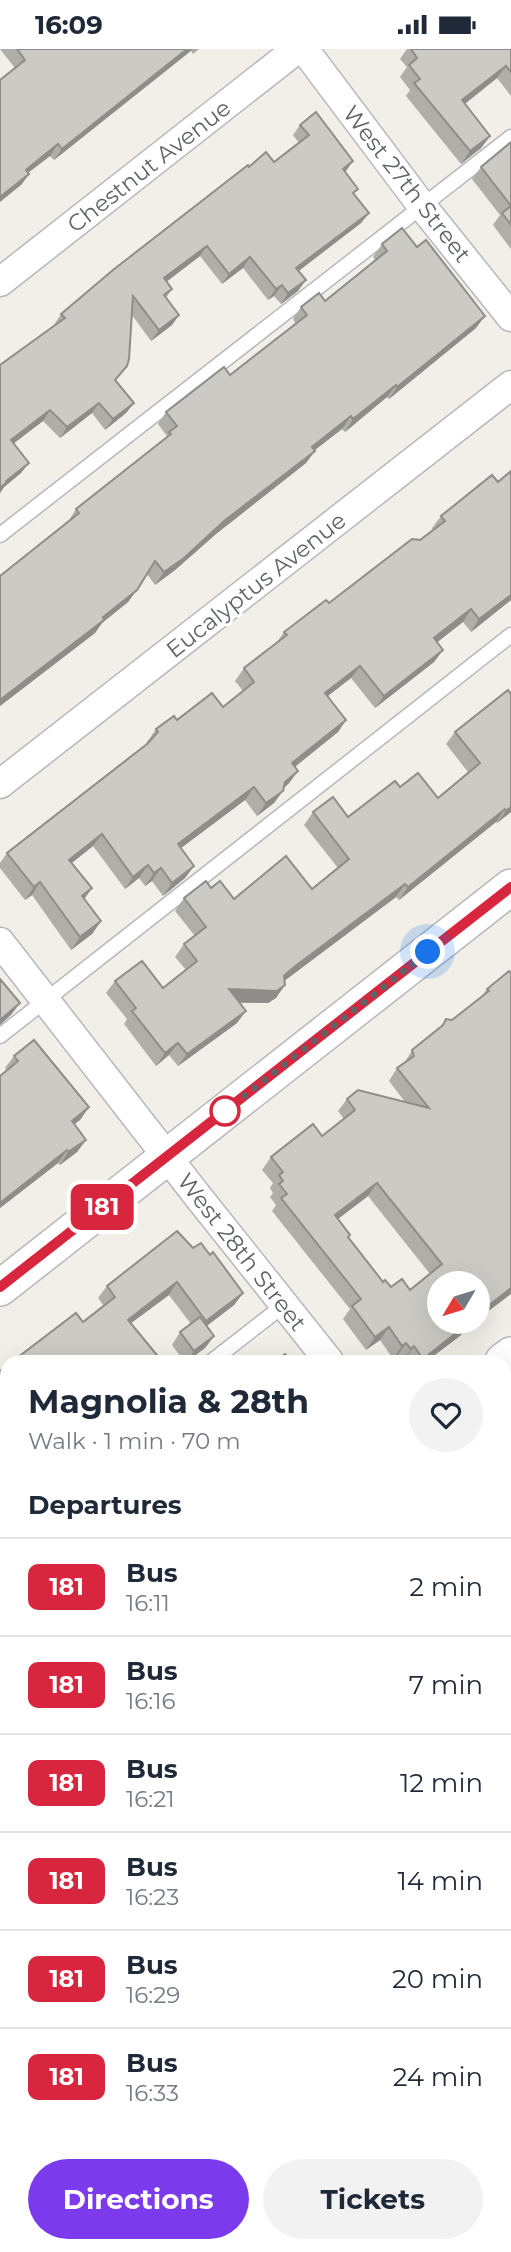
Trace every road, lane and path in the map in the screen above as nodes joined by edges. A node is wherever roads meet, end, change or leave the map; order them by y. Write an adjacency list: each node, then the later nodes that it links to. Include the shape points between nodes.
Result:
1 (297, 49): 5 (street, Chestnut Avenue)
2 (304, 49): 4 (street, West 27th Street)
3 (511, 137): 4 (lane)
4 (422, 206): 6 (street, West 27th Street); 8 (lane)
5 (0, 282)
6 (511, 317)
7 (511, 385): 10 (street, Eucalyptus Avenue)
8 (0, 535)
9 (511, 635): 13 (lane)
10 (0, 784)
11 (511, 887): 15 (street)
12 (0, 942): 13 (street, West 28th Street)
13 (45, 1000): 14 (lane); 15 (street, West 28th Street)
14 (0, 1035)
15 (167, 1157): 16 (street); 17 (street, West 28th Street)
16 (0, 1288)
17 (284, 1305): 18 (lane); 19 (street, West 28th Street)
18 (220, 1355)
19 (324, 1355)

